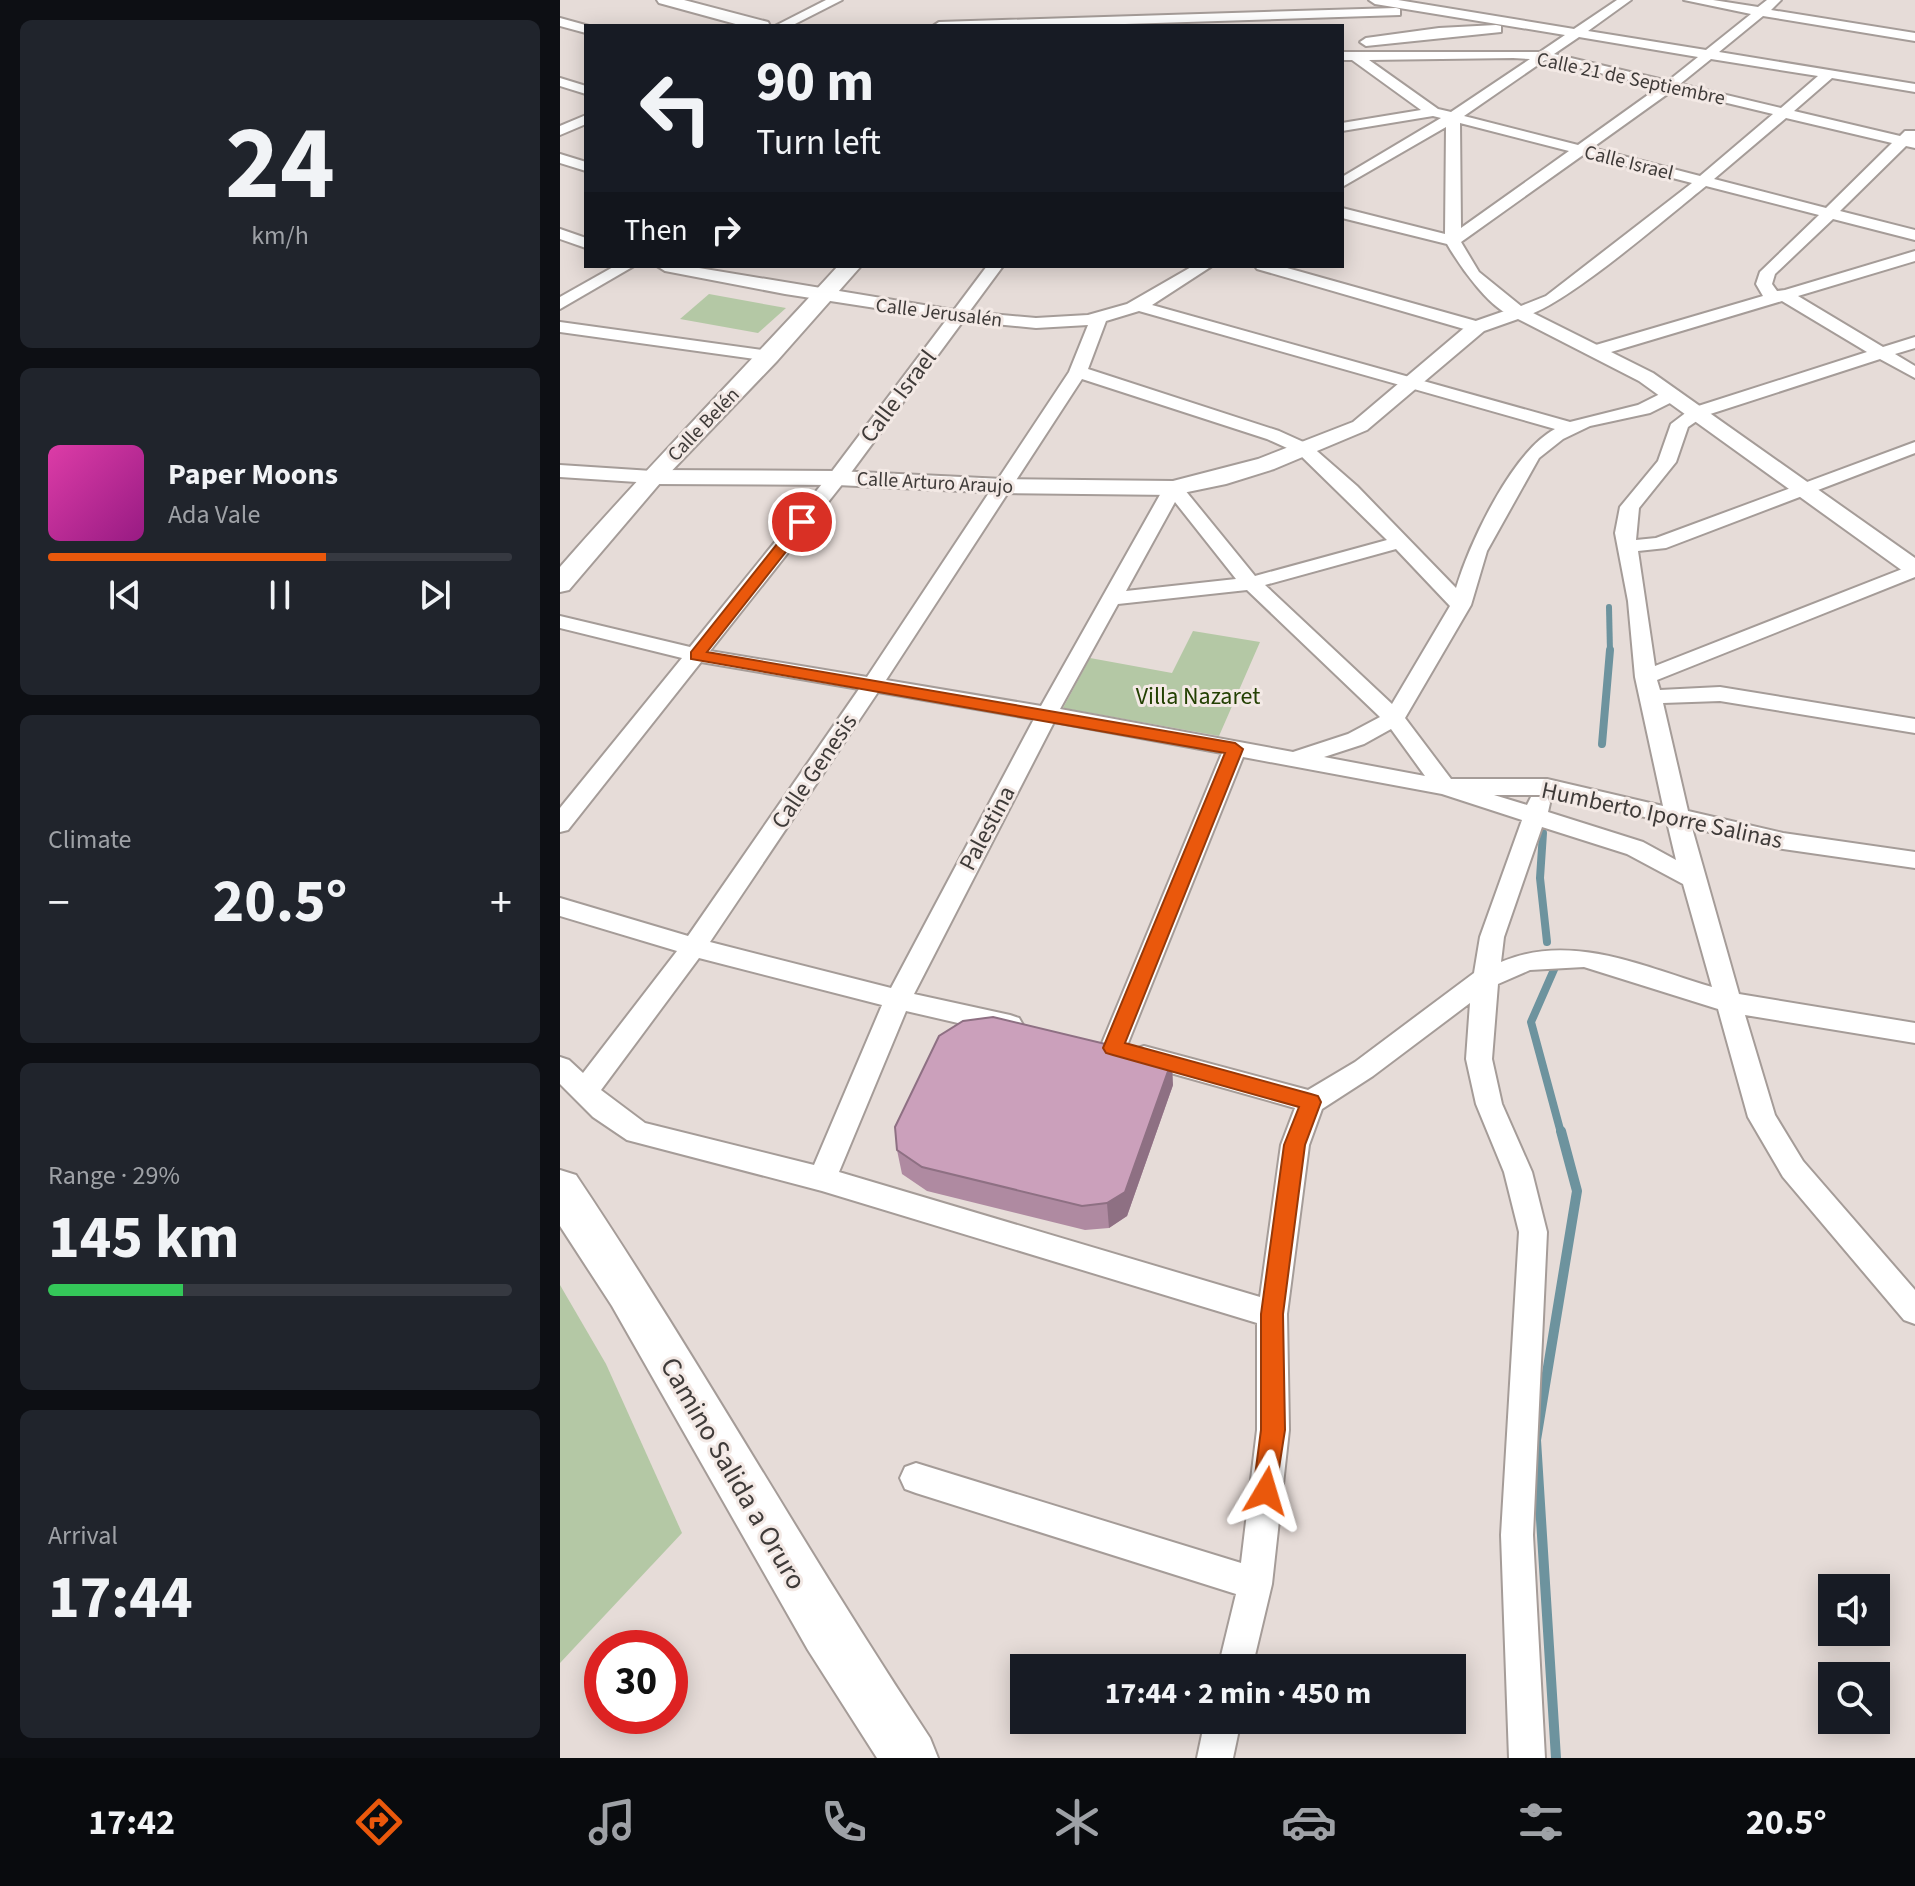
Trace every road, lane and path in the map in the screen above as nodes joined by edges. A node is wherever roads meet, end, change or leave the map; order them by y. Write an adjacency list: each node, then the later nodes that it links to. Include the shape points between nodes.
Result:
1 (665, 0): 11 (main road)
2 (836, 0): 12 (street)
3 (1378, 0): 7 (street)
4 (1625, 0): 17 (street)
5 (1690, 0): 8 (street)
6 (1775, 0): 8 (street)
7 (1448, 11): 9 (street); 15 (street)
8 (1762, 11): 18 (street); 20 (street)
9 (1072, 21): 13 (street); 14 (street)
10 (560, 22): 16 (street)
11 (755, 24)
12 (785, 24)
13 (992, 24)
14 (1063, 24)
15 (1534, 24): 17 (street); 19 (street)
16 (584, 28)
17 (1581, 32): 20 (street); 22 (street)
18 (1915, 37)
19 (1344, 46)
20 (1706, 55): 23 (street); 25 (street)
21 (1348, 56): 22 (street, Calle 21 de Septiembre); 28 (street)
22 (1545, 56): 25 (street, Calle 21 de Septiembre); 30 (street)
23 (1829, 74): 26 (street); 29 (street)
24 (560, 82): 27 (street)
25 (1670, 86): 29 (street, Calle 21 de Septiembre); 36 (street)
26 (1915, 88)
27 (584, 89)
28 (1433, 112): 30 (street, Calle Israel); 32 (street, Calle Israel)
29 (1783, 112): 35 (street, Calle 21 de Septiembre); 39 (street)
30 (1453, 117): 36 (street, Calle Israel); 40 (street); 45 (street)
31 (584, 120): 34 (street)
32 (1344, 127)
33 (1915, 130): 35 (street)
34 (560, 131)
35 (1909, 143): 42 (street, via 1870,171)
36 (1581, 149): 39 (street, Calle Israel); 45 (street)
37 (560, 158): 38 (street)
38 (584, 166)
39 (1703, 181): 42 (street, Calle Israel); 58 (street, via 1552,299)
40 (1344, 182)
41 (1344, 214): 45 (street)
42 (1832, 214): 44 (street, Calle Israel); 55 (street, via 1768,272 1764,284)
43 (560, 234): 46 (street)
44 (1915, 235)
45 (1453, 241): 58 (street, via 1473,275)
46 (584, 242)
47 (1915, 256): 55 (street)
48 (623, 268): 56 (street)
49 (674, 268): 54 (street, Calle Jerusalén)
50 (848, 268): 54 (main road, Calle Belén)
51 (993, 268): 59 (street, Calle Israel)
52 (1196, 268): 57 (street, Calle Jerusalén)
53 (1270, 268): 62 (street)
54 (823, 296): 59 (street, Calle Jerusalén); 66 (main road, Calle Belén)
55 (1778, 296): 64 (street); 65 (street)
56 (560, 304)
57 (1135, 305): 60 (street, Calle Jerusalén); 69 (street)
58 (1519, 312): 62 (street, Calle Arturo Araujo); 64 (street)
59 (958, 315): 60 (street, Calle Jerusalén, via 1071,322); 77 (street, Calle Israel)
60 (1099, 317): 67 (street, Calle Genesis)
61 (560, 327): 66 (street)
62 (1477, 327): 69 (street, Calle Arturo Araujo)
63 (1915, 342): 65 (street)
64 (1595, 351): 70 (street)
65 (1882, 353): 68 (street); 71 (street)
66 (769, 356): 76 (main road, Calle Belén)
67 (1078, 372): 74 (street); 78 (street, Calle Genesis)
68 (1915, 373)
69 (1410, 381): 72 (street); 74 (street, Calle Arturo Araujo, via 1360,426)
70 (1672, 395): 71 (street); 72 (street, via 1644,409)
71 (1698, 412): 80 (street); 82 (street, via 1680,424 1667,462 1630,507)
72 (1572, 428): 87 (street, via 1532,455 1477,551)
73 (1915, 447): 80 (street)
74 (1304, 449): 79 (street, Calle Arturo Araujo, via 1218,479); 81 (street)
75 (560, 471): 76 (street, Calle Arturo Araujo)
76 (652, 477): 77 (street, Calle Arturo Araujo); 85 (main road, Calle Belén)
77 (837, 478): 78 (street, Calle Arturo Araujo); 89 (street, Calle Israel)
78 (1003, 486): 79 (street, Calle Arturo Araujo); 90 (street, Calle Genesis)
79 (1173, 488): 84 (street); 86 (street, Palestina)
80 (1804, 489): 82 (street, via 1659,544); 83 (street)
81 (1398, 543): 84 (street); 87 (street)
82 (1628, 546): 91 (street)
83 (1915, 569): 91 (street)
84 (1251, 583): 86 (street); 93 (street)
85 (560, 584)
86 (1111, 599): 92 (street, Palestina)
87 (1461, 605): 93 (street)
88 (560, 622): 89 (street, Humberto Iporre Salinas)
89 (696, 655): 90 (street, Humberto Iporre Salinas); 101 (street, Calle Israel)
90 (873, 684): 92 (street, Humberto Iporre Salinas); 105 (street, Calle Genesis)
91 (1648, 687): 94 (street); 100 (street)
92 (1047, 714): 95 (street, Humberto Iporre Salinas); 107 (street, Palestina)
93 (1394, 718): 96 (street, via 1356,739); 97 (street)
94 (1915, 726)
95 (1235, 749): 96 (street, Humberto Iporre Salinas); 112 (street)
96 (1293, 760): 97 (street, Humberto Iporre Salinas)
97 (1445, 787): 98 (street, Humberto Iporre Salinas); 99 (street)
98 (1547, 787): 99 (street); 100 (street, Humberto Iporre Salinas)
99 (1533, 814): 103 (street, via 1635,848); 106 (street, via 1492,937)
100 (1680, 819): 102 (street, Humberto Iporre Salinas); 103 (street)
101 (560, 824)
102 (1915, 860)
103 (1693, 879): 108 (street)
104 (560, 907): 105 (street)
105 (692, 949): 107 (street); 114 (street, Calle Genesis)
106 (1486, 978): 108 (street, via 1527,961 1584,958); 115 (street); 126 (street, via 1479,1059 1533,1232 1517,1535)
107 (897, 1001): 109 (street); 116 (street, Palestina)
108 (1728, 1002): 110 (street); 118 (street, via 1762,1117 1793,1169)
109 (1036, 1031)
110 (1915, 1033)
111 (1082, 1041): 112 (street)
112 (1113, 1048): 115 (street)
113 (560, 1067): 114 (street)
114 (585, 1091): 116 (street, via 637,1132)
115 (1311, 1102): 119 (street, via 1295,1145)
116 (822, 1179): 119 (street)
117 (560, 1188): 124 (highway, Camino Salida a Oruro, via 628,1292 827,1631)
118 (1915, 1311)
119 (1272, 1314): 121 (street, via 1273,1430)
120 (916, 1478): 121 (street)
121 (1255, 1584): 122 (street)
122 (1238, 1654)
123 (1220, 1734): 125 (street)
124 (910, 1758)
125 (1215, 1758)
126 (1527, 1758)

